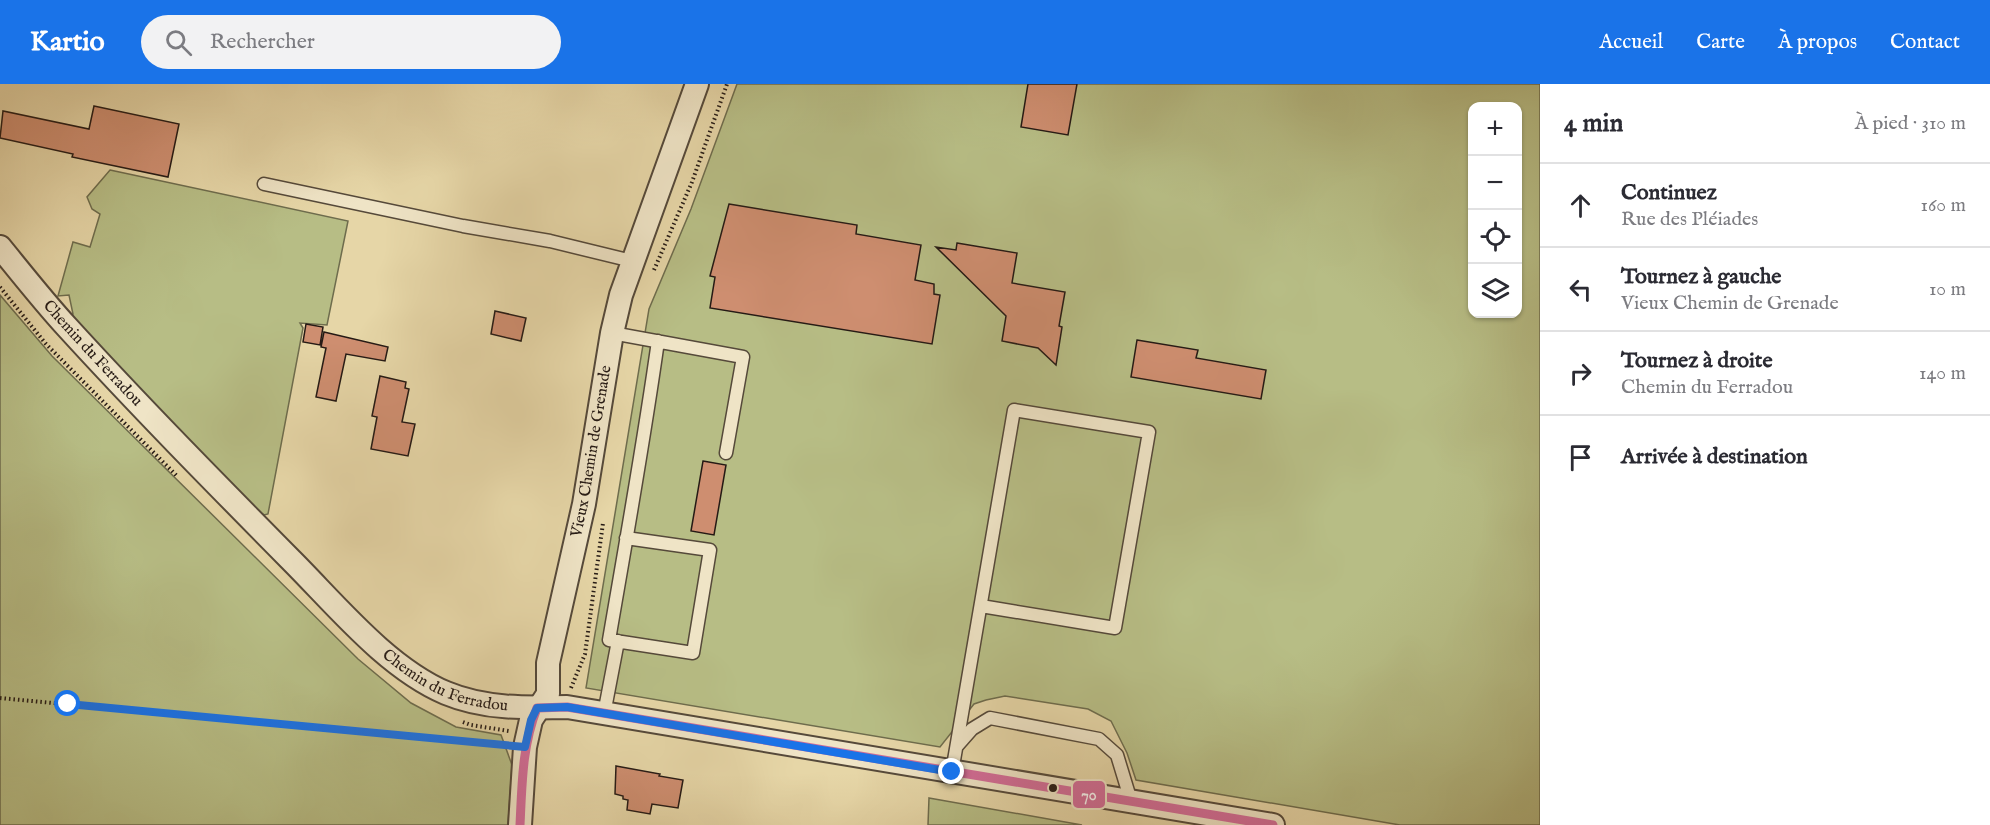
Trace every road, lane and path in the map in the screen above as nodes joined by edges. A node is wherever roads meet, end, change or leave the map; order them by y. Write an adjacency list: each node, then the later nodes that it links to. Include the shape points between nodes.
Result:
1 (698, 84): 5 (street, Vieux Chemin de Grenade)
2 (727, 84): 6 (path, via 692,182)
3 (264, 184): 5 (lane)
4 (0, 247): 16 (street, Chemin du Ferradou, via 66,326 377,646 408,671 445,692 498,706)
5 (632, 261): 7 (street, Vieux Chemin de Grenade)
6 (651, 277)
7 (612, 333): 8 (lane); 16 (street, Vieux Chemin de Grenade, via 584,504 548,663 548,694)
8 (658, 341): 9 (lane, via 743,357); 10 (lane)
9 (726, 453)
10 (626, 538): 12 (lane); 12 (lane, via 710,550 693,653)
11 (981, 606): 11 (lane, via 1014,410 1149,432 1115,628); 19 (lane)
12 (614, 641): 17 (lane)
13 (585, 654): 14 (path)
14 (570, 690)
15 (0, 698): 18 (path)
16 (537, 708): 17 (street, Chemin du Ferradou, via 567,707); 18 (street, Vieux Chemin de Grenade)
17 (604, 714): 20 (street, Chemin du Ferradou)
18 (525, 747): 22 (street, Vieux Chemin de Grenade)
19 (957, 747): 20 (lane); 21 (lane, via 972,729 990,718 1099,739 1117,755)
20 (952, 772): 21 (street, Chemin du Ferradou)
21 (1131, 801): 23 (street, Chemin du Ferradou)
22 (520, 825)
23 (1273, 825)

